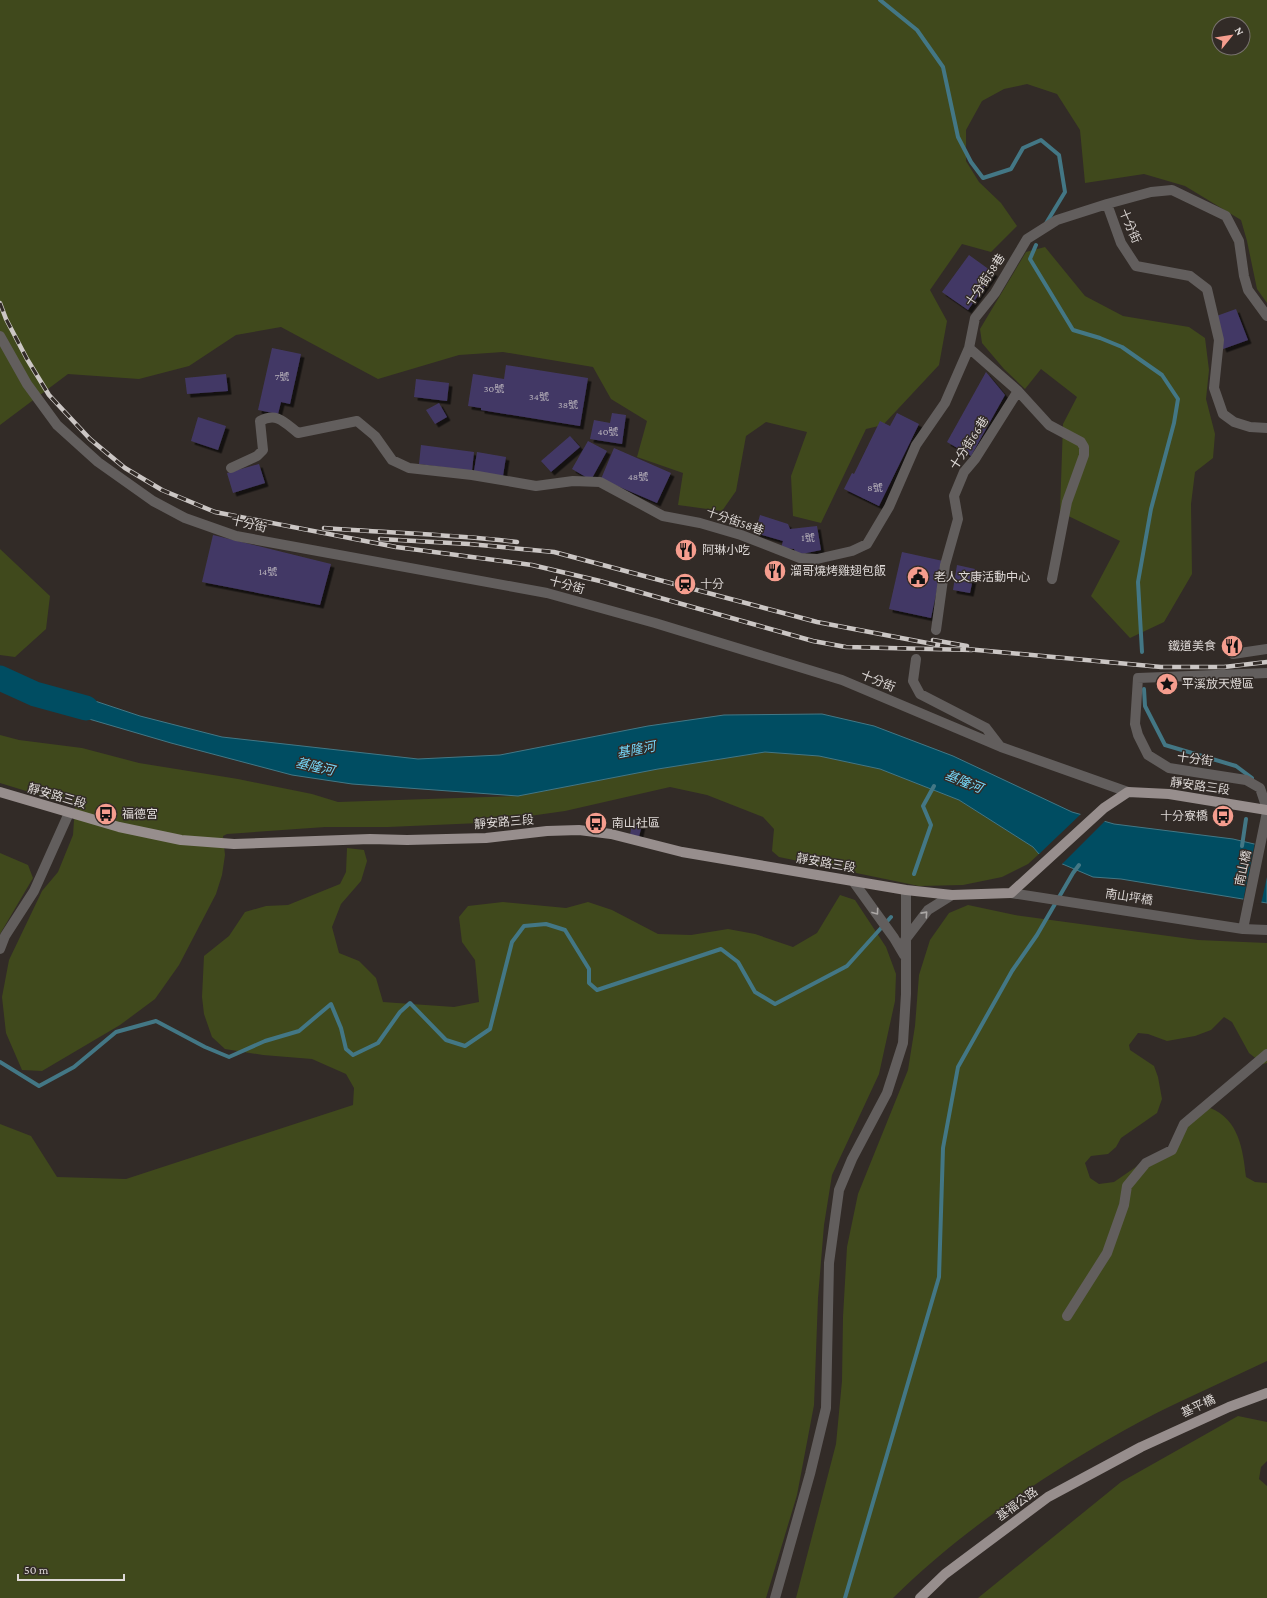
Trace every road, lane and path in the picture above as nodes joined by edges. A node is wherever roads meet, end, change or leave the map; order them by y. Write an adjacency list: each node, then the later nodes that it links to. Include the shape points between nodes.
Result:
1 (1107, 204): 2 (street, 十分街, via 1151,192 1172,190 1226,216 1239,241 1248,290); 4 (street, 十分街58巷, via 1057,220 1027,239 995,293 975,318); 6 (street, 十分街, via 1121,243 1136,266 1190,276 1207,289 1219,340 1214,388 1223,414 1234,422 1250,427)
2 (1267, 316)
3 (0, 336): 14 (street, 十分街, via 28,384 58,425 98,462 153,501 185,518 236,536 547,593 842,680)
4 (970, 348): 5 (street); 7 (street, 十分街58巷, via 945,403 916,445 889,507 867,544 852,551 817,559 800,558 700,522 663,516 600,482 573,481 536,486 409,468 392,460 375,436 357,421 298,432 279,418 269,416 260,420 263,450 257,456)
5 (1018, 392): 8 (street, via 1049,425 1081,442 1084,447 1084,455 1067,502); 9 (street, 十分街66巷, via 964,472 954,496 958,519 945,564)
6 (1267, 428)
7 (231, 468)
8 (1052, 579)
9 (936, 630)
10 (1267, 649): 11 (street)
11 (1233, 654)
12 (916, 659): 14 (street, via 913,681 920,694 986,728)
13 (1267, 673): 17 (street, 十分街, via 1138,678 1135,724 1148,755 1169,768 1246,780 1260,788)
14 (1001, 747): 16 (street, 十分街)
15 (0, 792): 18 (main road, 靜安路三段)
16 (1128, 792): 17 (main road, 靜安路三段, via 1169,794); 21 (main road, via 1104,808)
17 (1267, 810): 23 (street, 南山橋)
18 (69, 813): 19 (main road, 靜安路三段, via 181,840 234,844 486,838 579,830 611,834 682,852); 26 (street, via 34,891 5,936)
19 (853, 881): 20 (main road, 靜安路三段); 27 (street, one-way to 27)
20 (906, 890): 22 (main road, 靜安路三段); 25 (street)
21 (1011, 893): 22 (main road, 靜安路三段); 23 (street, 南山坪橋)
22 (952, 895): 25 (street, one-way to 22, via 928,910)
23 (1243, 929): 24 (street, 南山坪橋)
24 (1267, 930)
25 (905, 940): 27 (street)
26 (0, 949)
27 (905, 957): 32 (street, via 903,1043 887,1093 852,1159 839,1190 829,1263 826,1408)
28 (1267, 1054): 29 (street, via 1184,1124 1172,1150 1146,1164 1127,1186 1124,1205 1107,1253)
29 (1067, 1316)
30 (1267, 1393): 31 (main road, 基平橋, via 1228,1407)
31 (1141, 1447): 33 (main road, 基福公路, via 1048,1497 945,1574)
32 (775, 1598)
33 (920, 1598)

